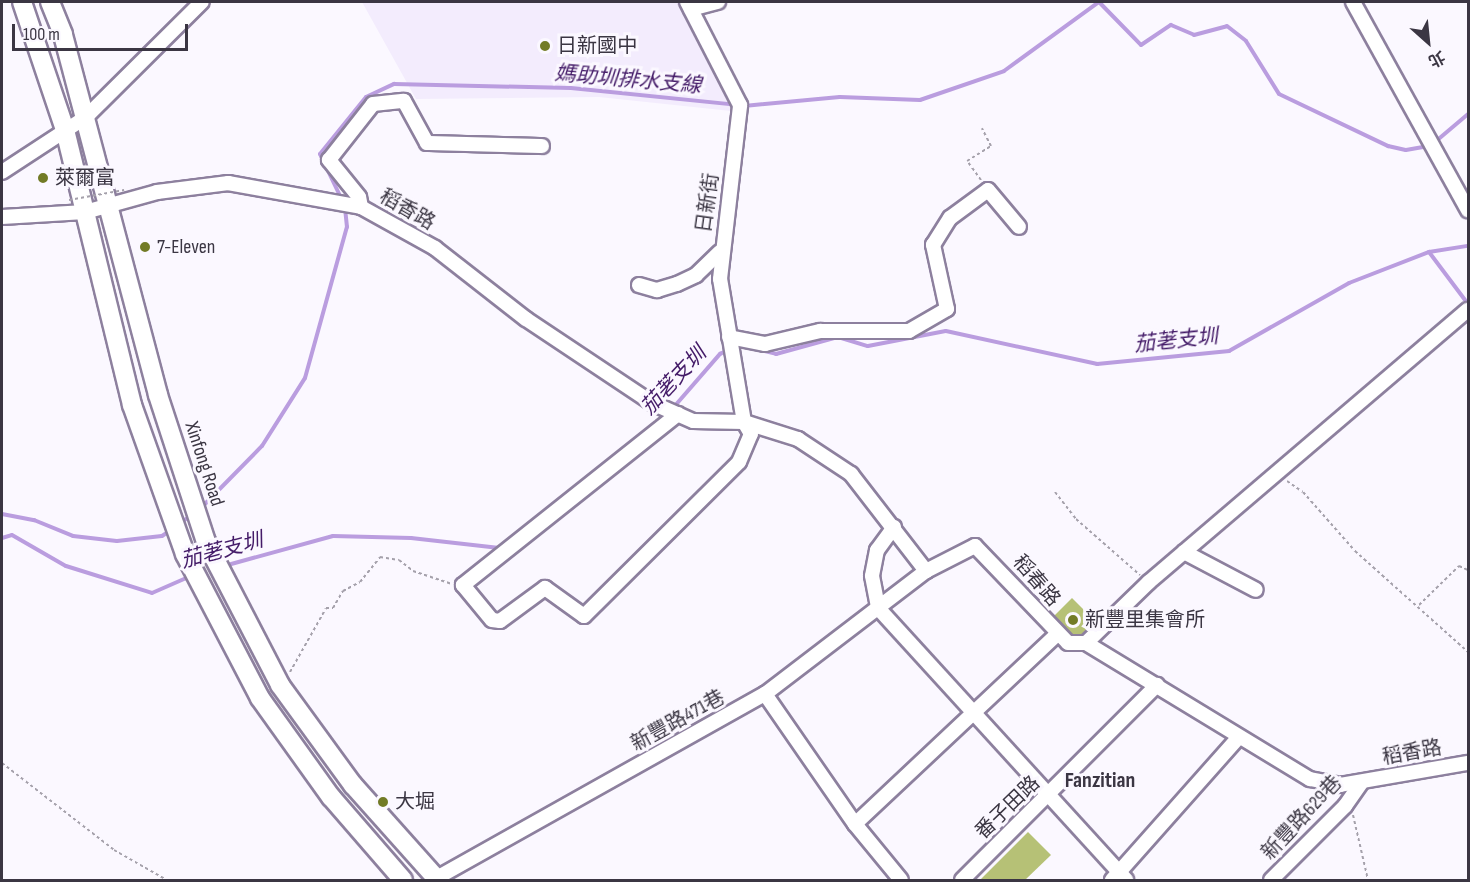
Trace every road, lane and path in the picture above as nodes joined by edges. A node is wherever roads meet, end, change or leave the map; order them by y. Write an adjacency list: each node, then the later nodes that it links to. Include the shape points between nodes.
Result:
1 (22, 2): 9 (main road)
2 (50, 2): 7 (main road, Xinfong Road)
3 (202, 2): 7 (street)
4 (718, 2): 6 (street)
5 (1353, 2): 17 (street)
6 (689, 5): 21 (street, 日新街, via 740,105)
7 (86, 117): 9 (street); 15 (main road, Xinfong Road)
8 (982, 129): 13 (path, via 991,146 967,161)
9 (64, 130): 11 (street); 18 (main road)
10 (542, 146): 16 (street, via 427,143 404,101 373,104 329,160 359,196)
11 (2, 172)
12 (124, 190): 14 (path, bridge)
13 (988, 190): 20 (street); 24 (street, via 950,218 933,244 947,309 932,321 896,334 820,332 765,344)
14 (69, 200)
15 (109, 207): 16 (street, 稻香路, via 157,192 228,183); 18 (street, 稻香路); 41 (main road, Xinfong Road, via 158,395 196,512 218,568)
16 (362, 207): 25 (street, 稻香路, via 435,248 576,353)
17 (1468, 210)
18 (86, 212): 19 (street, 稻香路); 54 (main road, via 132,405 195,574 260,698 331,797)
19 (2, 217)
20 (1019, 227)
21 (720, 252): 22 (street, via 696,275 677,285 657,290); 24 (street, 日新街)
22 (639, 285)
23 (1468, 310): 27 (street)
24 (729, 337): 26 (street, 日新街)
25 (678, 414): 26 (street, 稻香路, via 723,425); 34 (street)
26 (744, 422): 29 (street, via 798,439 851,474); 34 (street, 日新街, via 751,434 739,462 584,616 545,588 500,621 492,620)
27 (1275, 473): 30 (street); 36 (path, via 1303,492 1355,551)
28 (1054, 492): 33 (path, via 1076,519)
29 (894, 526): 32 (street); 37 (street, via 877,550 872,576)
30 (1184, 552): 33 (street); 35 (street)
31 (1468, 570): 36 (path, via 1459,566)
32 (926, 571): 37 (street, 新豐路471巷); 38 (street, 稻春路, via 975,546 982,549)
33 (1149, 582): 39 (street)
34 (463, 585): 41 (path, via 432,578 399,560 380,557 360,582 343,591 333,608 326,608)
35 (1256, 590)
36 (1419, 605): 40 (path)
37 (878, 608): 43 (street, 新豐路471巷); 44 (street)
38 (1057, 634): 39 (street, 稻春路, via 1068,644); 44 (street)
39 (1086, 643): 42 (street, 稻春路)
40 (1468, 652)
41 (280, 685): 55 (main road, Xinfong Road, via 353,785)
42 (1157, 685): 45 (street, 稻春路); 49 (street, 番子田路)
43 (765, 694): 51 (street); 55 (street, 新豐路471巷)
44 (971, 711): 49 (street); 51 (street)
45 (1238, 738): 48 (street, 稻春路, via 1310,779 1326,784); 52 (street)
46 (2, 763): 53 (path, via 114,850)
47 (1468, 763): 48 (street, 稻香路)
48 (1362, 782): 50 (street, 新豐路629巷)
49 (1050, 794): 52 (street); 57 (street, 番子田路)
50 (1350, 799): 58 (street, 新豐路629巷); 59 (path)
51 (855, 824): 56 (street)
52 (1120, 878)
53 (167, 880)
54 (403, 880)
55 (436, 880)
56 (901, 880)
57 (962, 880)
58 (1271, 880)
59 (1368, 880)

